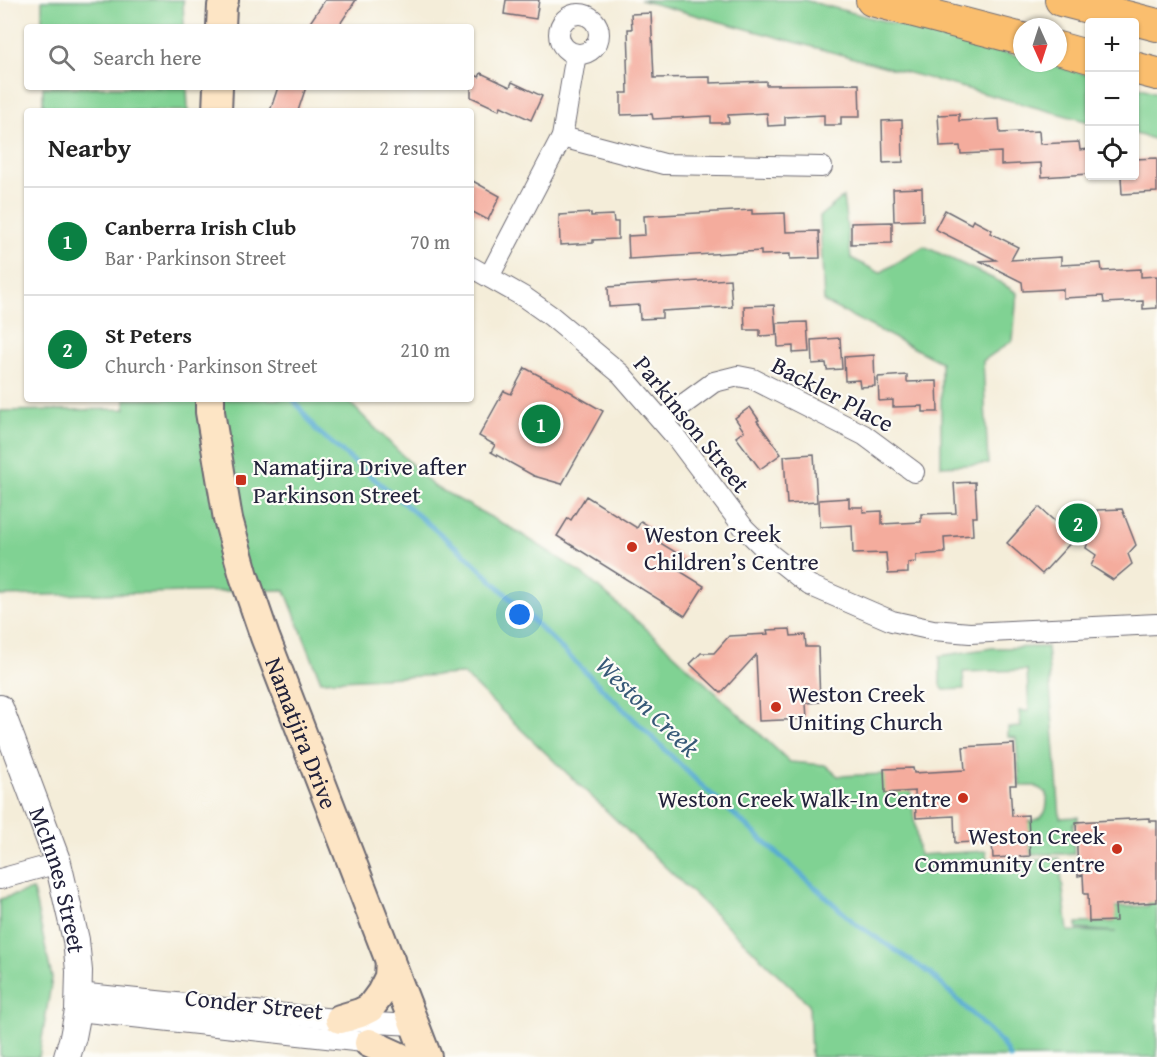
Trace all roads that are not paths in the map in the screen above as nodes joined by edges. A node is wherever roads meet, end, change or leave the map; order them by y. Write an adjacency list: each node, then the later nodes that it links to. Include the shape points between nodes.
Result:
1 (872, 0): 4 (main road)
2 (1061, 0): 3 (main road)
3 (1157, 25)
4 (1013, 37)
5 (1067, 51): 7 (main road)
6 (576, 54): 12 (street)
7 (1085, 56)
8 (1139, 69): 9 (main road)
9 (1157, 74)
10 (218, 90): 11 (main road)
11 (217, 108)
12 (561, 137): 13 (street, via 664,164); 15 (street)
13 (822, 166)
14 (474, 269): 15 (street, Parkinson Street)
15 (489, 277): 17 (street, Parkinson Street, via 542,310 621,374)
16 (210, 405): 23 (main road, Namatjira Drive, via 228,519 244,576)
17 (662, 420): 18 (street, Backler Place, via 714,382 738,376 753,379 864,435); 19 (street, Parkinson Street, via 744,528 770,554 809,585 870,613 933,630 970,633)
18 (914, 472)
19 (1157, 624)
20 (0, 708): 21 (street, McInnes Street)
21 (58, 863): 22 (street); 24 (street, McInnes Street, via 76,940)
22 (0, 879)
23 (390, 960): 25 (main road, via 389,977 370,1008); 27 (main road, Namatjira Drive)
24 (78, 1002): 25 (street, Conder Street); 26 (street, Conder Street); 28 (street, McInnes Street)
25 (340, 1019): 27 (street, Conder Street, via 374,1023)
26 (369, 1043): 27 (main road)
27 (416, 1047)
28 (67, 1057)

